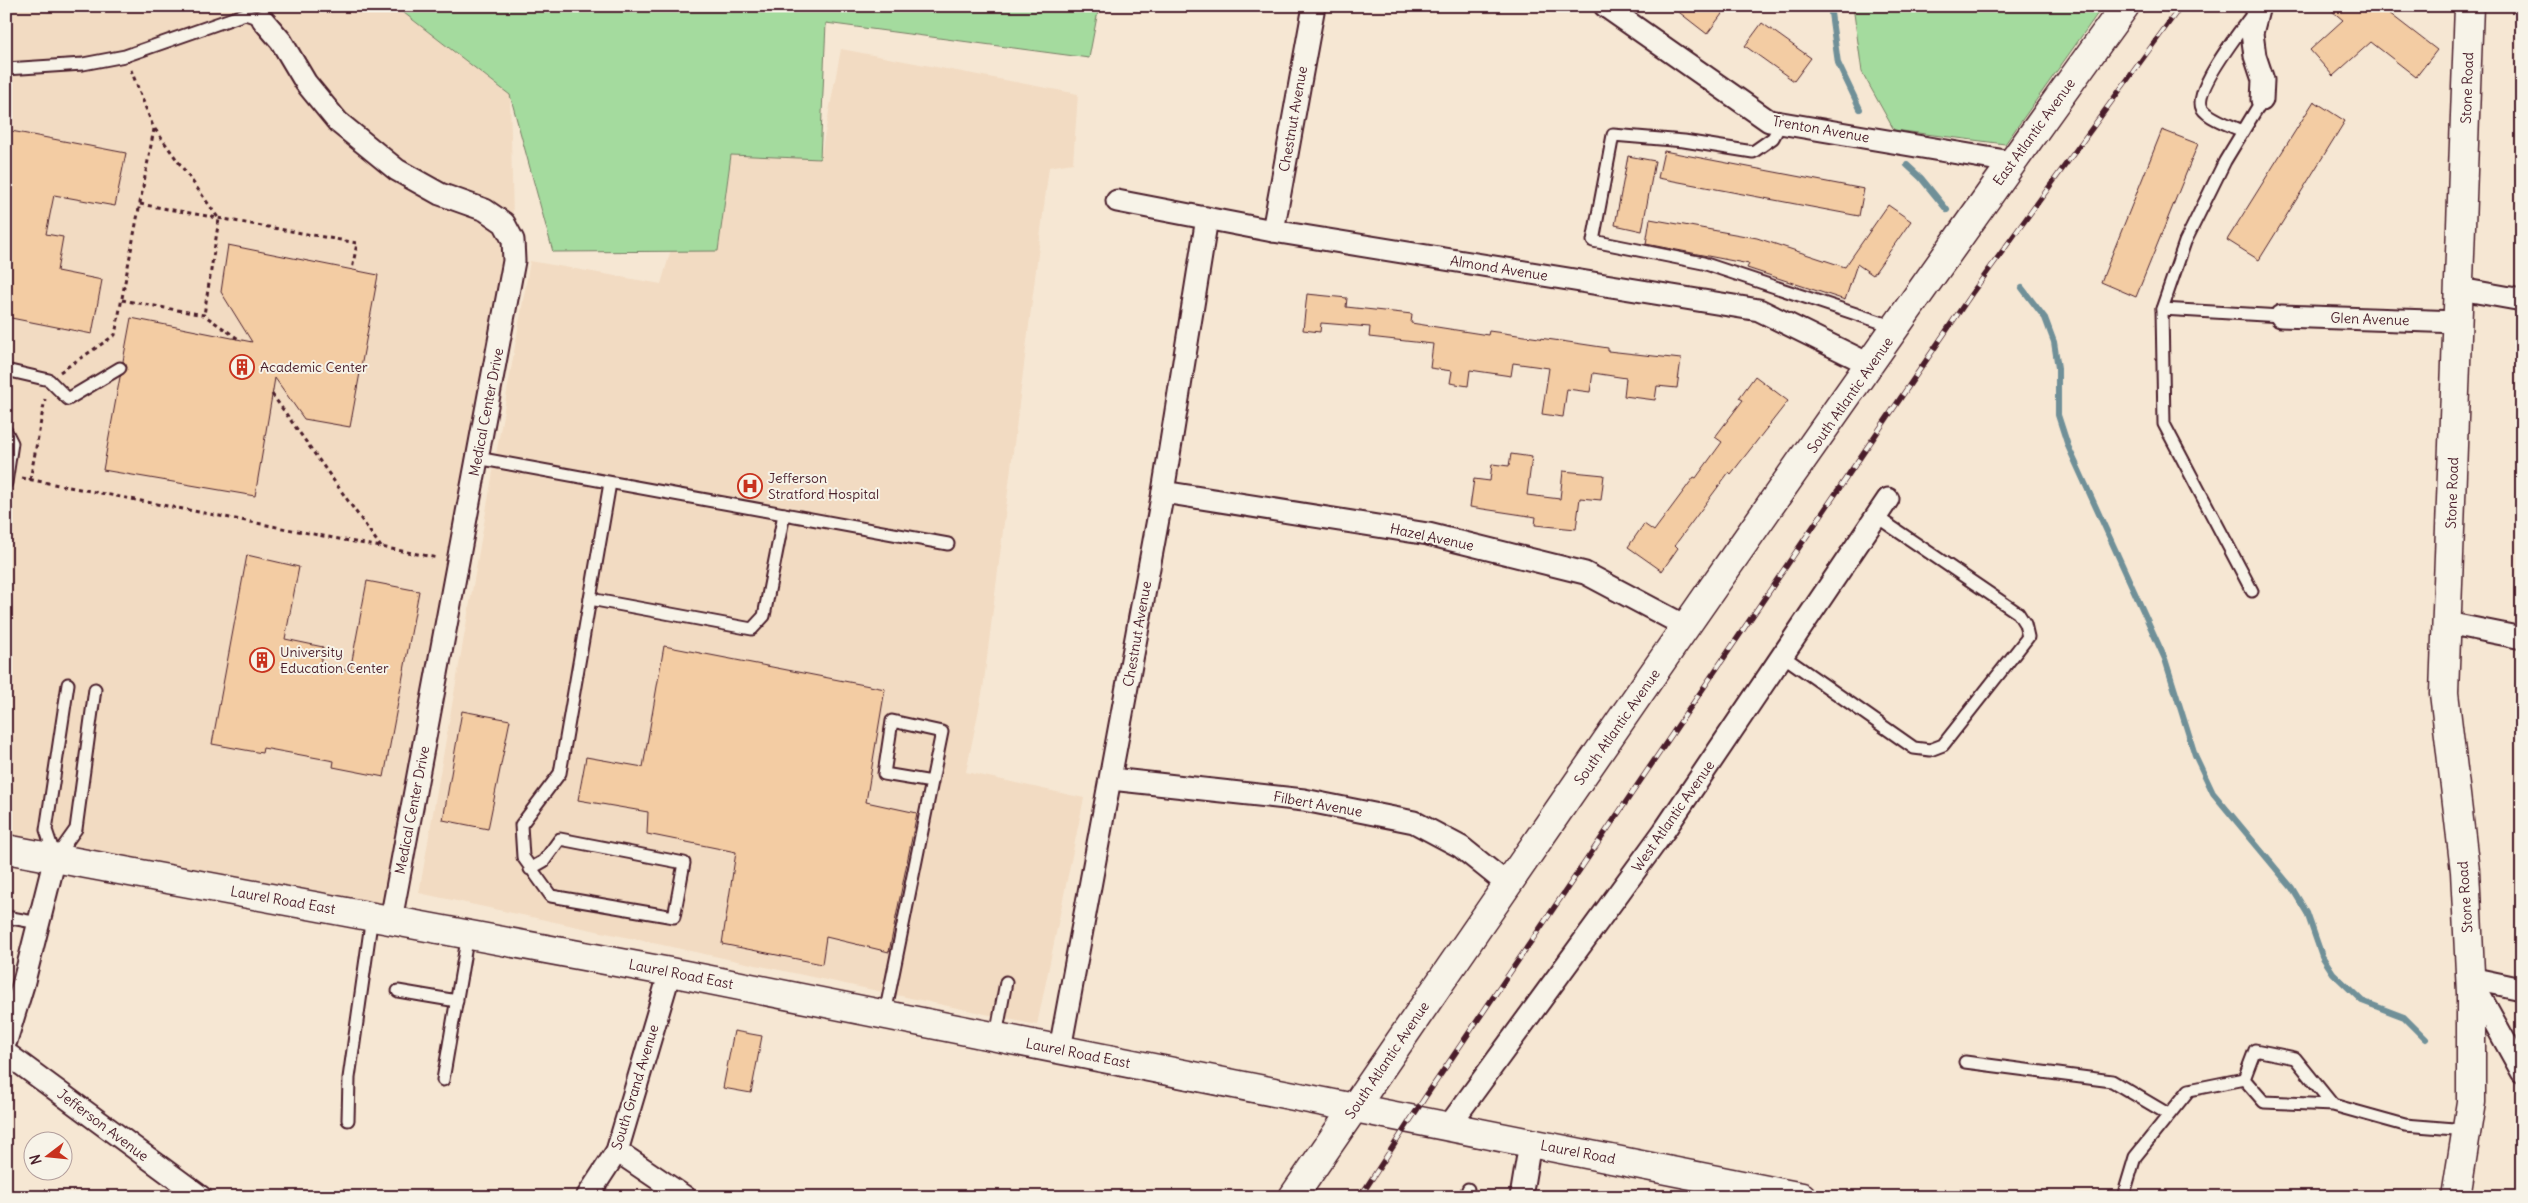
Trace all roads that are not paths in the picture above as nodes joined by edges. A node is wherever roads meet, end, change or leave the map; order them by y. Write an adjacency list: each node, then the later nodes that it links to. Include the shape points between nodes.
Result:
1 (1314, 6): 14 (street, Chestnut Avenue)
2 (1604, 6): 9 (street, Trenton Avenue, via 1737,100 1769,121)
3 (2125, 6): 11 (street, East Atlantic Avenue)
4 (2259, 6): 8 (street, via 2252,33 2263,80); 10 (lane, via 2232,43 2201,97 2202,107 2210,115)
5 (2470, 6): 16 (street, Stone Road)
6 (263, 20): 7 (lane, via 245,14 125,56 83,64); 26 (street, Medical Center Drive, via 281,41 306,83 338,122 397,170 440,194 484,210 504,223 513,240 514,261)
7 (6, 69)
8 (2262, 100): 10 (lane)
9 (1781, 123): 11 (street, Trenton Avenue); 21 (lane, via 1773,138 1753,152 1684,141 1613,135 1592,241 1703,263)
10 (2243, 131): 18 (lane, via 2224,161 2185,242)
11 (2011, 162): 15 (street, East Atlantic Avenue)
12 (1117, 201): 13 (street, Almond Avenue)
13 (1207, 218): 14 (street, Almond Avenue); 29 (street, Chestnut Avenue)
14 (1273, 231): 22 (street, Almond Avenue, via 1759,310)
15 (1945, 260): 21 (street, South Atlantic Avenue)
16 (2460, 289): 17 (street); 20 (street, Stone Road)
17 (2522, 300)
18 (2162, 309): 19 (lane); 33 (lane, via 2164,424)
19 (2281, 316): 20 (street, Glen Avenue)
20 (2459, 322): 35 (street, Stone Road)
21 (1897, 328): 22 (street, South Atlantic Avenue)
22 (1871, 365): 36 (street, South Atlantic Avenue)
23 (120, 368): 24 (lane, via 68,399 49,380)
24 (6, 370)
25 (6, 431): 27 (lane, via 12,443)
26 (477, 458): 28 (lane); 48 (street, Medical Center Drive)
27 (7, 479)
28 (610, 483): 31 (lane); 34 (lane)
29 (1163, 492): 36 (street, Hazel Avenue, via 1428,534 1585,573); 41 (street, Chestnut Avenue)
30 (1883, 508): 38 (street, West Atlantic Avenue); 38 (lane, via 2018,613 2028,636 1943,745 1930,750 1914,748)
31 (784, 514): 32 (lane); 34 (lane, via 764,616 752,629)
32 (948, 544)
33 (2252, 591)
34 (590, 598): 45 (lane, via 560,773 521,825 523,857)
35 (2447, 623): 37 (street); 52 (street, Stone Road, via 2444,693 2465,871)
36 (1687, 627): 46 (street, South Atlantic Avenue)
37 (2522, 638)
38 (1783, 656): 70 (street, West Atlantic Avenue, via 1664,831)
39 (68, 684): 44 (lane, via 46,830)
40 (96, 689): 44 (lane, via 76,829)
41 (1110, 779): 46 (street, Filbert Avenue, via 1304,800 1414,822 1461,846); 60 (street, Chestnut Avenue)
42 (932, 782): 42 (lane, via 942,732 892,721 884,774); 57 (lane)
43 (6, 850): 44 (street, Laurel Road East)
44 (55, 858): 48 (street, Laurel Road East); 49 (street)
45 (530, 869): 45 (lane, via 551,896 674,917 684,863 560,839 544,861)
46 (1507, 884): 67 (street, South Atlantic Avenue)
47 (6, 917): 49 (lane)
48 (381, 918): 50 (street, Laurel Road East); 69 (lane, via 349,1078)
49 (39, 923): 59 (street)
50 (468, 934): 51 (street, Laurel Road East); 56 (lane)
51 (670, 972): 57 (street, Laurel Road East); 73 (street, South Grand Avenue)
52 (2470, 978): 54 (street); 63 (street, Stone Road); 71 (street, Stone Road, via 2471,1102)
53 (1006, 982): 58 (lane)
54 (2522, 990)
55 (398, 991): 56 (lane)
56 (456, 1001): 65 (lane)
57 (885, 1014): 58 (street, Laurel Road East)
58 (996, 1037): 60 (street, Laurel Road East)
59 (6, 1041)
60 (1060, 1049): 67 (street, Laurel Road East)
61 (6, 1052): 74 (street, Jefferson Avenue)
62 (1965, 1062): 68 (lane, via 2112,1080)
63 (2522, 1072)
64 (2244, 1079): 66 (lane, via 2264,1102); 66 (lane, via 2255,1050 2295,1058); 68 (lane, via 2189,1090)
65 (443, 1080)
66 (2333, 1106): 71 (lane, via 2404,1125)
67 (1354, 1108): 70 (street, Laurel Road); 77 (street, South Atlantic Avenue)
68 (2168, 1114): 80 (lane, via 2135,1157)
69 (348, 1120)
70 (1448, 1126): 72 (street, Laurel Road)
71 (2467, 1130): 81 (street, Stone Road)
72 (1530, 1143): 78 (street); 79 (street, Laurel Road)
73 (617, 1151): 75 (street, South Grand Avenue); 76 (street)
74 (201, 1197)
75 (587, 1197)
76 (685, 1197)
77 (1294, 1197)
78 (1521, 1197)
79 (1802, 1197)
80 (2123, 1197)
81 (2456, 1197)

